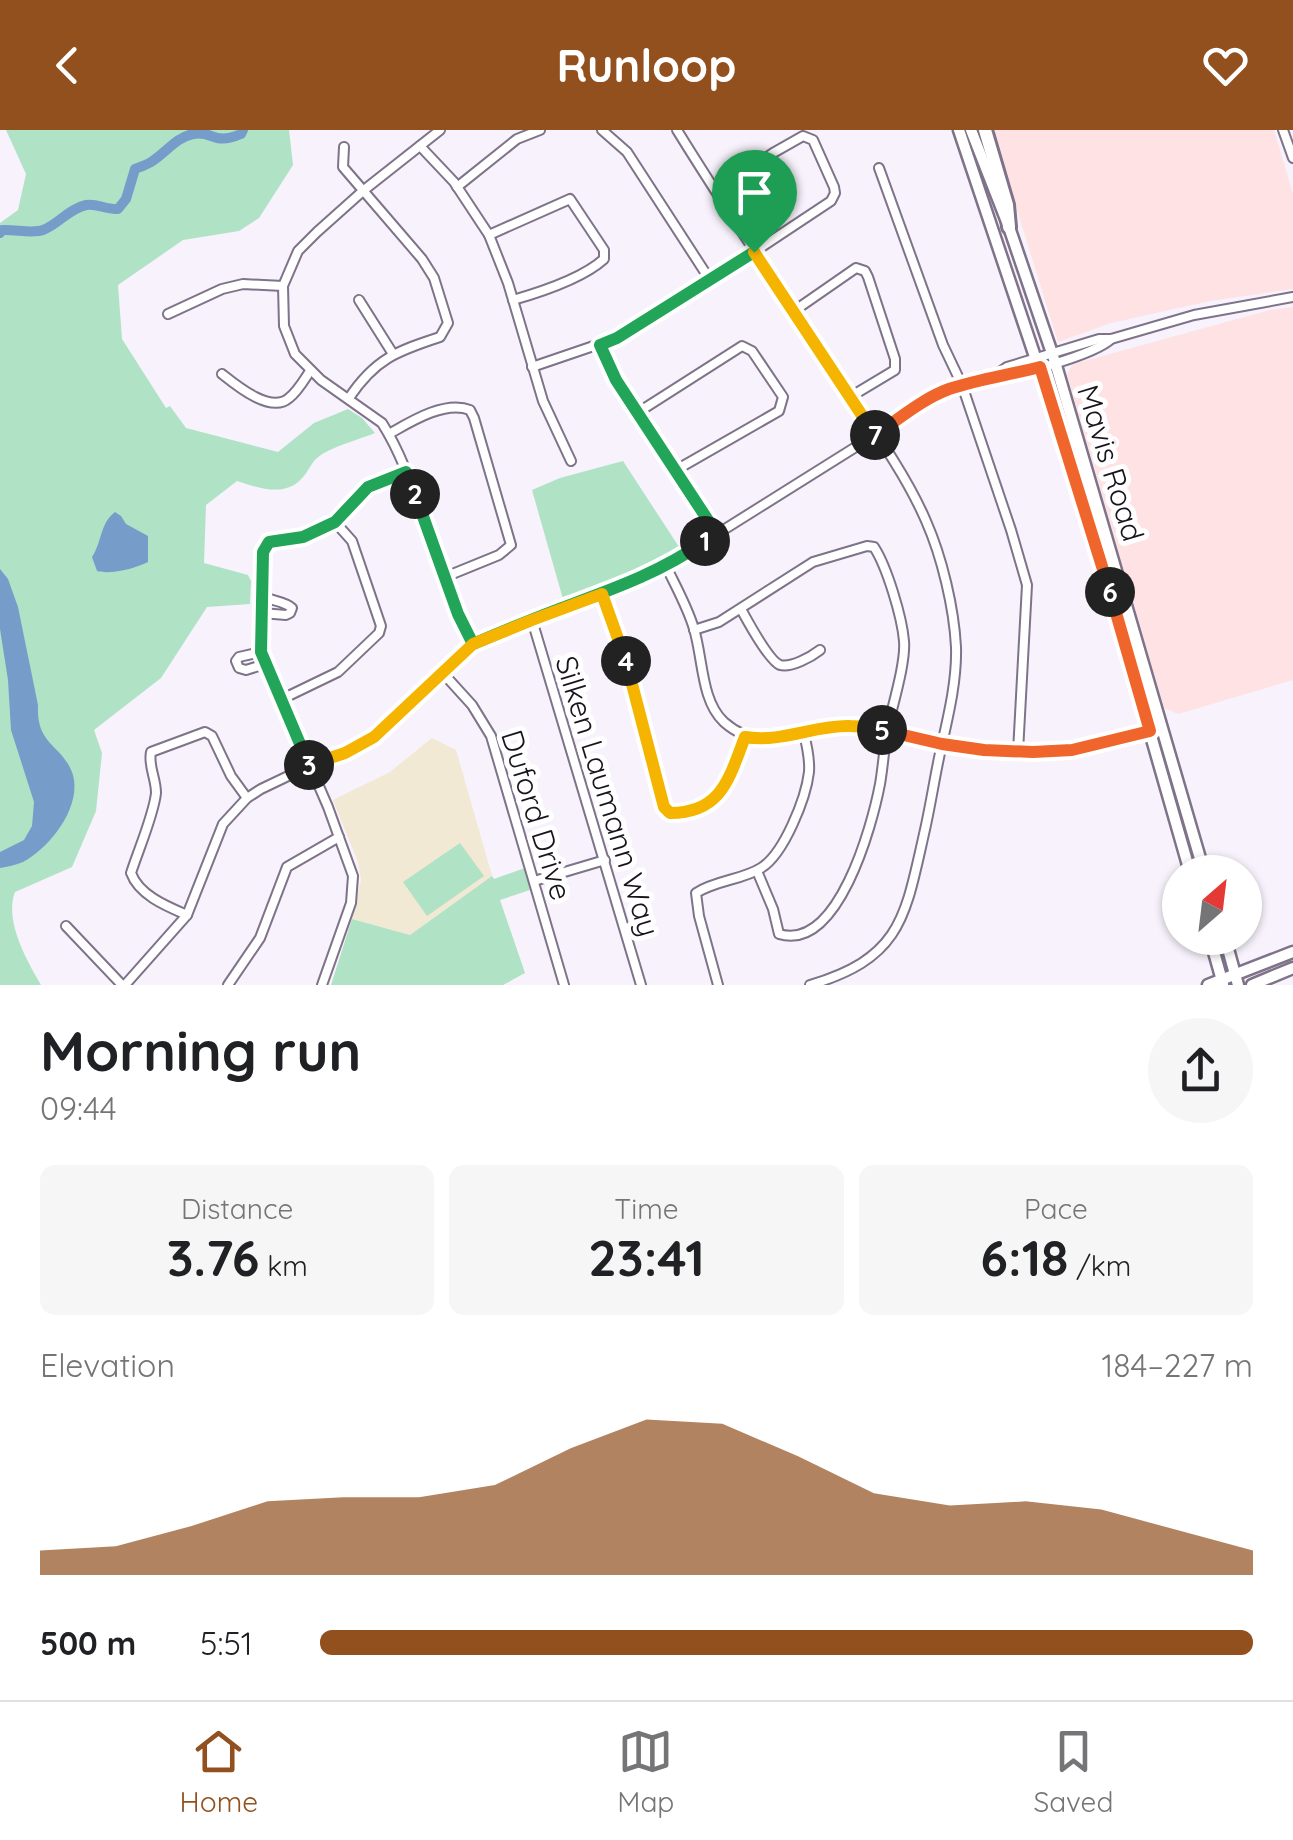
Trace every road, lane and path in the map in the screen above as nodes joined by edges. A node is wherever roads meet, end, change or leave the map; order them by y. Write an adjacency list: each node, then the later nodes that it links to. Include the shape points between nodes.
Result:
1 (440, 130): 9 (street)
2 (540, 130): 13 (street, via 517,139)
3 (602, 130): 19 (street, via 627,152)
4 (677, 130): 15 (street)
5 (959, 130): 29 (main road, Mavis Road)
6 (971, 130): 16 (main road, Mavis Road)
7 (985, 130): 16 (highway)
8 (1284, 130): 11 (street)
9 (420, 146): 13 (street); 14 (street)
10 (344, 147): 14 (street, via 343,166)
11 (1293, 158)
12 (879, 168): 33 (street)
13 (457, 187): 17 (street)
14 (364, 190): 20 (street, via 298,252); 27 (street, via 422,259 448,322 440,337)
15 (717, 191): 18 (street); 18 (street, via 803,136 813,140 834,187 831,201)
16 (1009, 228): 28 (main road, Mavis Road)
17 (490, 235): 23 (street); 23 (street, via 570,199 604,250 596,266)
18 (754, 252): 19 (street); 24 (street)
19 (710, 280): 26 (street)
20 (283, 286): 25 (street, via 222,288); 31 (street, via 284,326)
21 (1293, 298): 28 (street, via 1194,315)
22 (360, 300): 27 (street)
23 (513, 300): 30 (street)
24 (794, 311): 34 (street); 34 (street, via 849,271 868,277 895,370)
25 (168, 314)
26 (600, 345): 30 (street); 36 (street)
27 (392, 354): 35 (street)
28 (1054, 357): 29 (street); 58 (main road, Mavis Road)
29 (1038, 363): 33 (street); 58 (main road, Mavis Road)
30 (532, 367): 39 (street)
31 (310, 371): 32 (street, via 292,396 274,403); 35 (street)
32 (222, 374)
33 (962, 386): 38 (street); 63 (street, via 1026,585)
34 (850, 397): 38 (street)
35 (349, 398): 37 (street)
36 (637, 413): 40 (street); 40 (street, via 742,346 752,351 783,398 779,411)
37 (389, 434): 41 (street); 45 (street, via 456,406 474,418 511,545)
38 (875, 435): 43 (street); 62 (street, via 926,520 952,613 956,667)
39 (571, 461)
40 (676, 470): 43 (street)
41 (406, 472): 42 (street, via 368,487); 45 (street)
42 (335, 522): 47 (street, via 303,537 269,542); 57 (street, via 352,541 379,633 338,672)
43 (717, 534): 44 (street)
44 (666, 566): 46 (street); 51 (street)
45 (445, 577): 52 (street)
46 (602, 594): 50 (street); 61 (street, via 670,813 705,808 716,798)
47 (262, 596): 49 (street); 49 (street, via 292,608 286,615)
48 (741, 609): 51 (street); 53 (street, via 777,663); 59 (street, via 813,562 874,548 905,644)
49 (262, 612): 54 (street)
50 (532, 620): 52 (street); 69 (street, Silken Laumann Way)
51 (694, 630): 61 (street, via 710,700 720,719)
52 (473, 644): 56 (street)
53 (820, 650)
54 (261, 652): 55 (street); 55 (street, via 236,661 246,670)
55 (265, 664): 57 (street)
56 (442, 672): 64 (street, via 374,737); 71 (street, Duford Drive, via 491,736)
57 (280, 700): 64 (street)
58 (1156, 729): 63 (street, via 1072,750); 67 (main road, Mavis Road); 68 (main road, Mavis Road)
59 (887, 731): 60 (street, via 850,726); 62 (street); 70 (street, via 869,823 841,897 824,920 796,936 778,934)
60 (804, 734): 61 (street); 70 (street, via 804,792 775,857)
61 (745, 737)
62 (942, 744): 63 (street); 86 (street, via 900,922 857,967)
63 (1018, 752)
64 (310, 766): 65 (street); 66 (street)
65 (246, 798): 72 (street, via 216,838); 72 (street, via 204,732 151,752 156,796 131,873 142,890)
66 (339, 837): 81 (street, via 286,866 260,938); 82 (street, via 353,876 351,902)
67 (1186, 855)
68 (1198, 855)
69 (605, 860): 71 (street); 84 (street, Silken Laumann Way)
70 (757, 871): 85 (street, via 696,893)
71 (534, 881): 83 (street, Duford Drive)
72 (187, 916): 80 (street)
73 (66, 926): 80 (street)
74 (1293, 952): 78 (main road)
75 (1215, 955): 79 (main road)
76 (1230, 955): 78 (main road)
77 (1293, 968): 88 (main road)
78 (1237, 980): 79 (main road)
79 (1223, 982): 87 (main road)
80 (123, 985)
81 (228, 985)
82 (322, 985)
83 (564, 985)
84 (641, 985)
85 (718, 985)
86 (810, 985)
87 (1208, 985)
88 (1252, 985)

